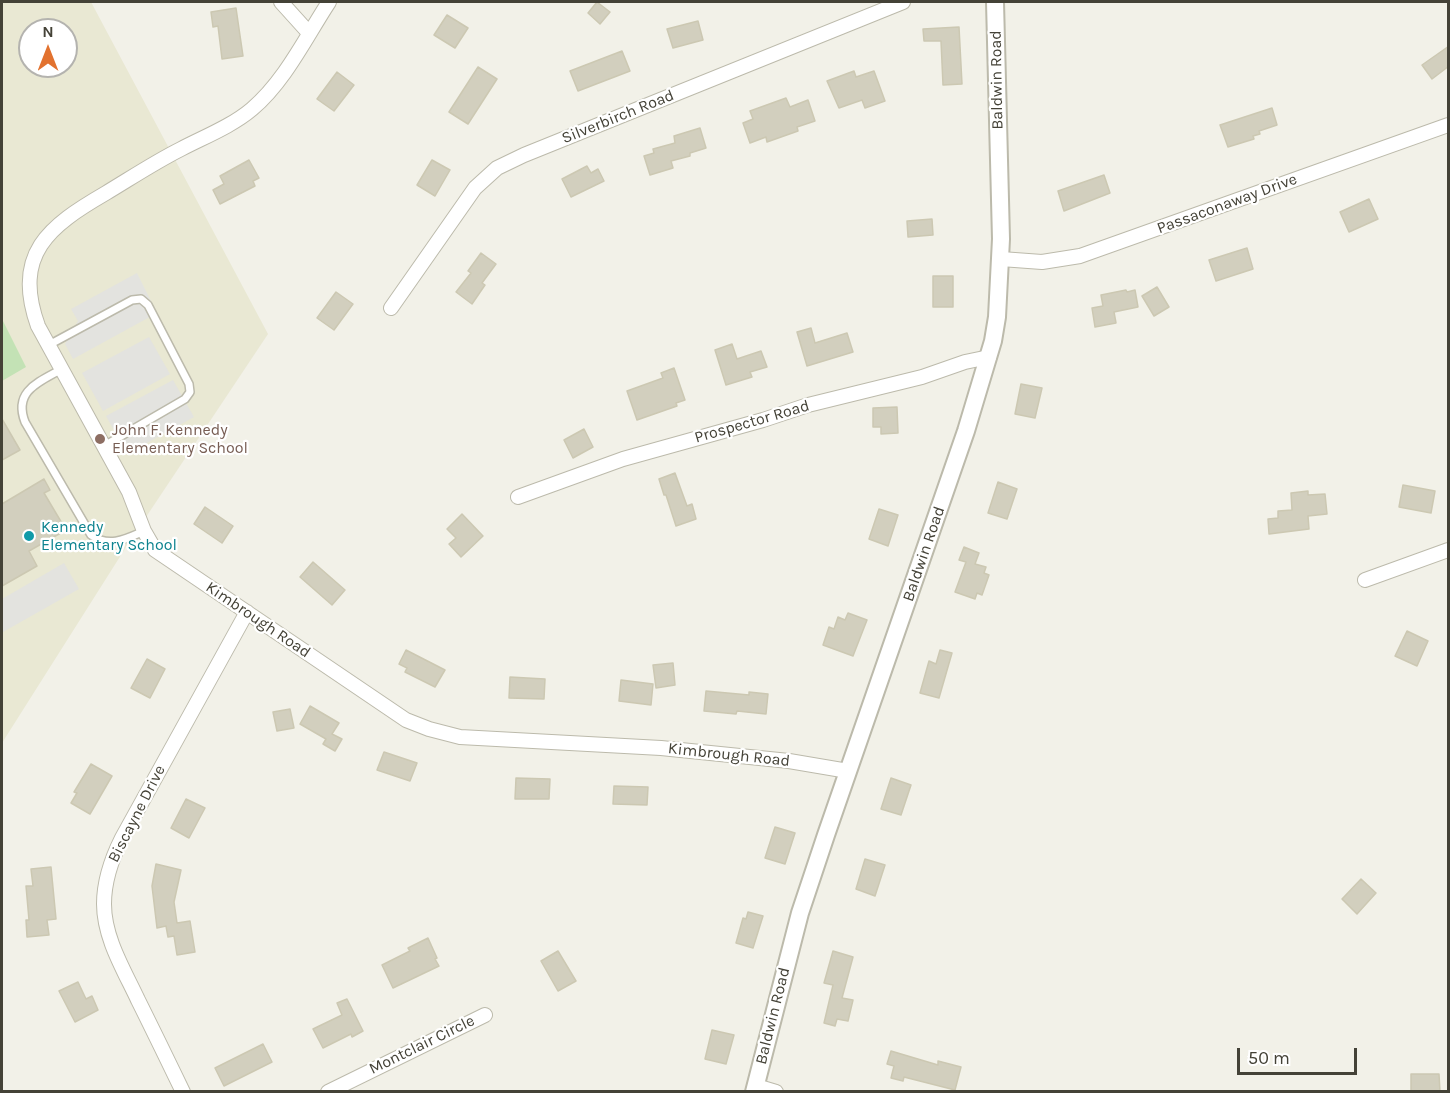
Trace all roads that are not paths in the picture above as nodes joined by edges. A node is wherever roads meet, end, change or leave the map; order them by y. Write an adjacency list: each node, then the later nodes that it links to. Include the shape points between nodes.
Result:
1 (281, 2): 5 (street)
2 (329, 2): 5 (street, Kimbrough Road)
3 (903, 2): 8 (street, Silverbirch Road, via 506,162 475,188)
4 (995, 2): 7 (street, Baldwin Road)
5 (309, 33): 9 (street, Kimbrough Road, via 252,109 75,211 40,245 31,267 29,292)
6 (1449, 125): 7 (street, Passaconaway Drive, via 1080,256 1056,261)
7 (1001, 259): 10 (street, Baldwin Road, via 997,317)
8 (391, 308)
9 (47, 346): 11 (street, Kimbrough Road); 12 (lane, via 132,300 141,299 148,305 190,392 185,399)
10 (989, 357): 13 (street, Prospector Road, via 623,459); 18 (street, Baldwin Road)
11 (62, 369): 12 (street, Kimbrough Road); 14 (lane, via 26,393 22,408 26,422 91,535 106,543)
12 (104, 446): 14 (street, Kimbrough Road, via 129,492)
13 (518, 497)
14 (144, 531): 17 (street, Kimbrough Road, via 158,553)
15 (1449, 550): 16 (street)
16 (1365, 580)
17 (247, 612): 18 (street, Kimbrough Road, via 393,711 436,732 468,738 697,751); 21 (street, Biscayne Drive, via 112,857 107,879 104,905 108,931)
18 (848, 771): 20 (street, Baldwin Road, via 798,922)
19 (485, 1015): 22 (street, Montclair Circle)
20 (755, 1089): 23 (street)
21 (183, 1092)
22 (328, 1092)
23 (776, 1092)

